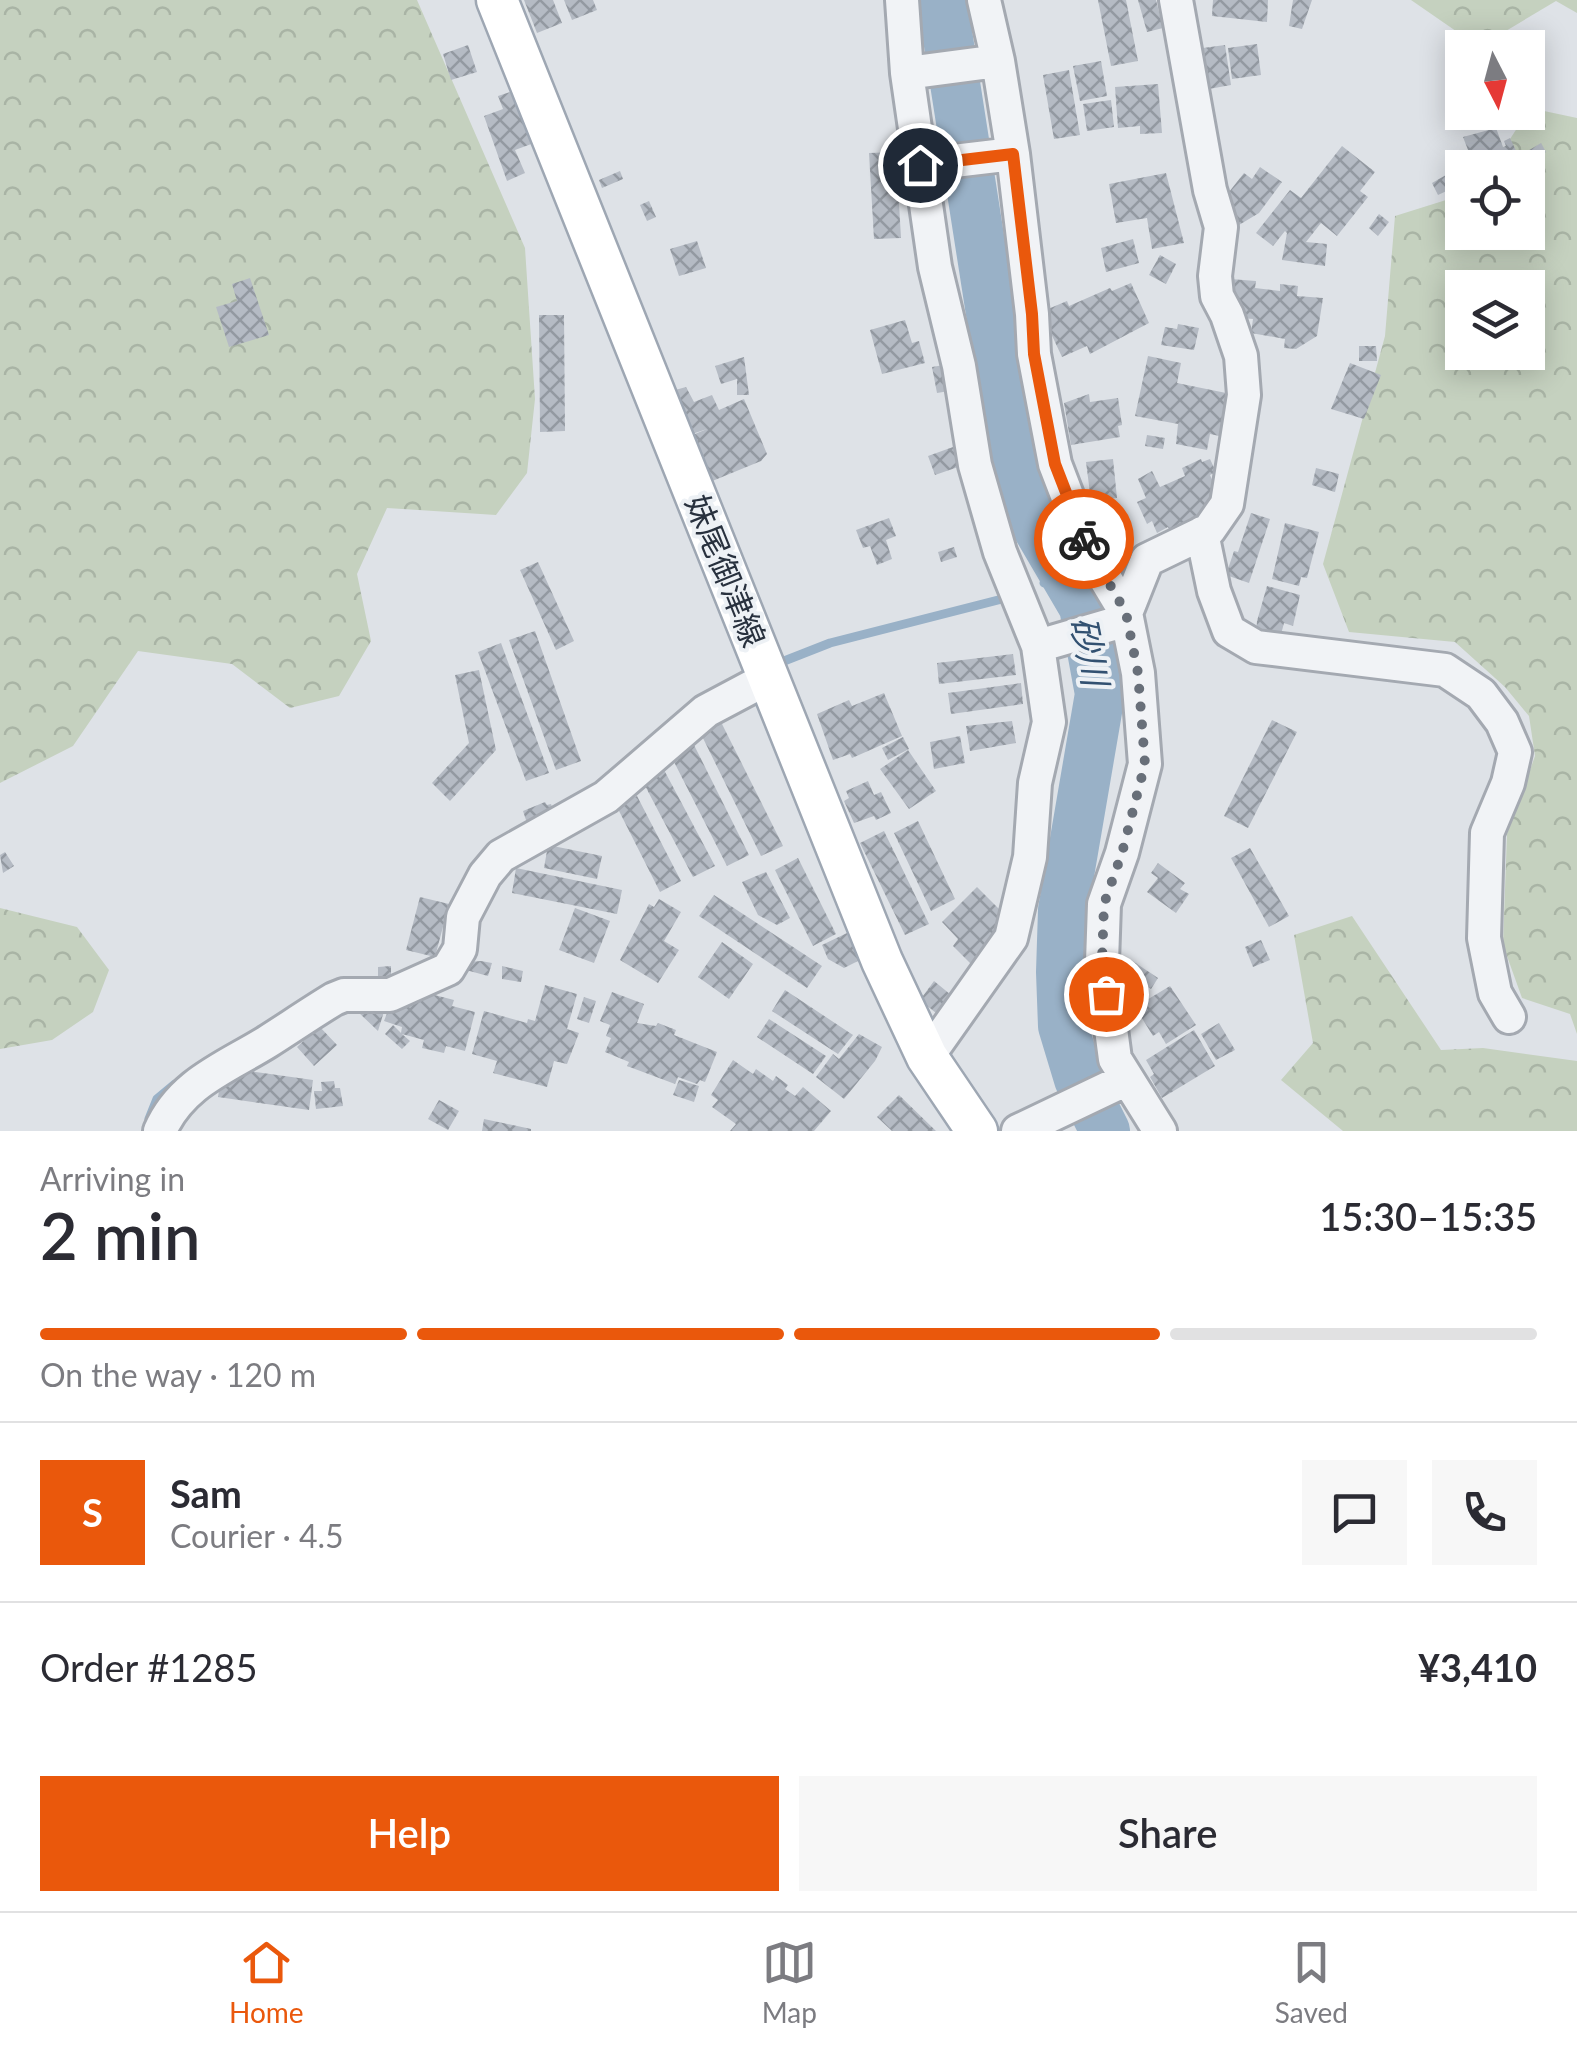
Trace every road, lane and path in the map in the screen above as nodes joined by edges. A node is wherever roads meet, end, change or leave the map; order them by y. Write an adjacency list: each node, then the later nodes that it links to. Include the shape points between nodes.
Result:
1 (496, 0): 12 (main road, 妹尾御津線)
2 (902, 0): 6 (street)
3 (984, 0): 5 (street)
4 (1176, 0): 9 (street, via 1222,227 1217,296 1241,356 1244,396 1227,504)
5 (998, 61): 6 (street); 7 (street)
6 (907, 73): 8 (street)
7 (1013, 154): 8 (street); 10 (street, via 1034,354 1055,464 1088,550)
8 (920, 165): 11 (street, via 975,465)
9 (1202, 534): 10 (street, via 1147,560); 13 (street, via 1214,591 1229,630 1242,639 1256,647 1445,670 1481,694 1502,722 1515,752 1486,833 1484,938 1494,994)
10 (1127, 617): 11 (street); 15 (street, via 1145,764 1104,904 1102,962 1115,1058)
11 (1038, 646): 14 (street, via 1049,722 1011,938)
12 (768, 678): 14 (main road, 妹尾御津線); 16 (street, via 706,711 606,797 500,856 464,918 460,949 448,970 390,995 334,999 204,1077)
13 (1509, 1017)
14 (927, 1057): 17 (main road, 妹尾御津線)
15 (1128, 1079): 18 (street); 19 (street)
16 (160, 1131)
17 (976, 1131)
18 (1018, 1131)
19 (1160, 1131)

